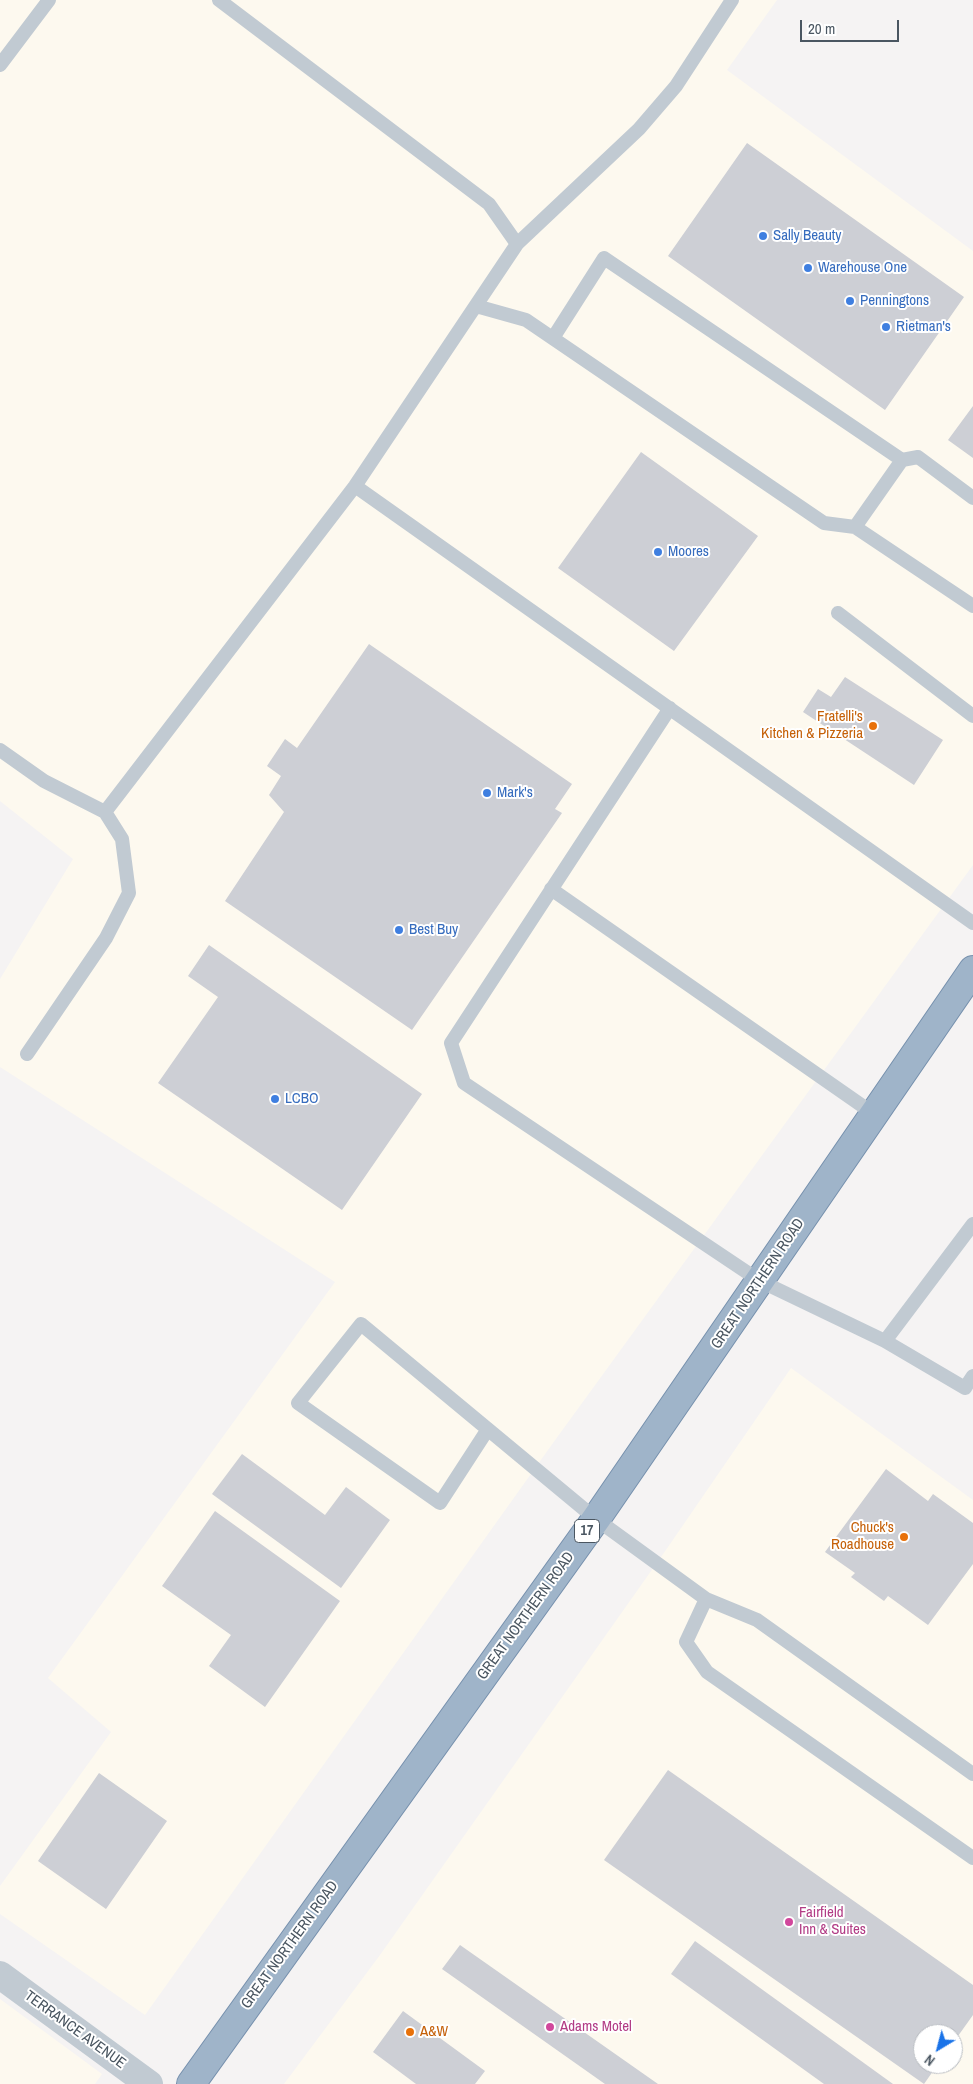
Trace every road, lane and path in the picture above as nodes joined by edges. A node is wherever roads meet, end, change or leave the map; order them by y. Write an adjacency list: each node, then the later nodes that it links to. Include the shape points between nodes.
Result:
1 (49, 0): 4 (lane)
2 (219, 0): 5 (lane, via 489,204)
3 (732, 0): 5 (lane, via 676,86 639,129)
4 (0, 65)
5 (517, 244): 6 (lane)
6 (476, 306): 7 (lane, via 526,320); 9 (lane)
7 (553, 338): 8 (lane, via 604,258); 11 (lane, via 824,523)
8 (902, 460): 10 (lane, via 918,457); 11 (lane)
9 (355, 486): 14 (lane); 17 (lane)
10 (973, 498)
11 (854, 527): 12 (lane)
12 (973, 606)
13 (838, 613): 15 (lane)
14 (670, 708): 18 (lane); 19 (lane)
15 (973, 716)
16 (0, 750): 17 (lane, via 44,781)
17 (104, 812): 21 (lane, via 122,839 129,893 106,938)
18 (551, 889): 22 (lane); 24 (lane, via 451,1043 464,1083)
19 (973, 923)
20 (973, 970): 22 (highway, GREAT NORTHERN ROAD / 17)
21 (27, 1054)
22 (874, 1114): 24 (highway, GREAT NORTHERN ROAD / 17)
23 (973, 1224): 25 (lane)
24 (760, 1280): 25 (lane); 28 (highway, GREAT NORTHERN ROAD / 17)
25 (885, 1341): 26 (lane, via 965,1388)
26 (973, 1376)
27 (488, 1429): 27 (lane, via 361,1324 298,1403 440,1503); 28 (lane)
28 (596, 1519): 29 (lane); 34 (highway, GREAT NORTHERN ROAD / 17)
29 (706, 1599): 30 (lane, via 757,1620); 31 (lane, via 686,1642 707,1672)
30 (973, 1774)
31 (973, 1858)
32 (0, 1975): 33 (street, TERRANCE AVENUE)
33 (149, 2084)
34 (191, 2084)

